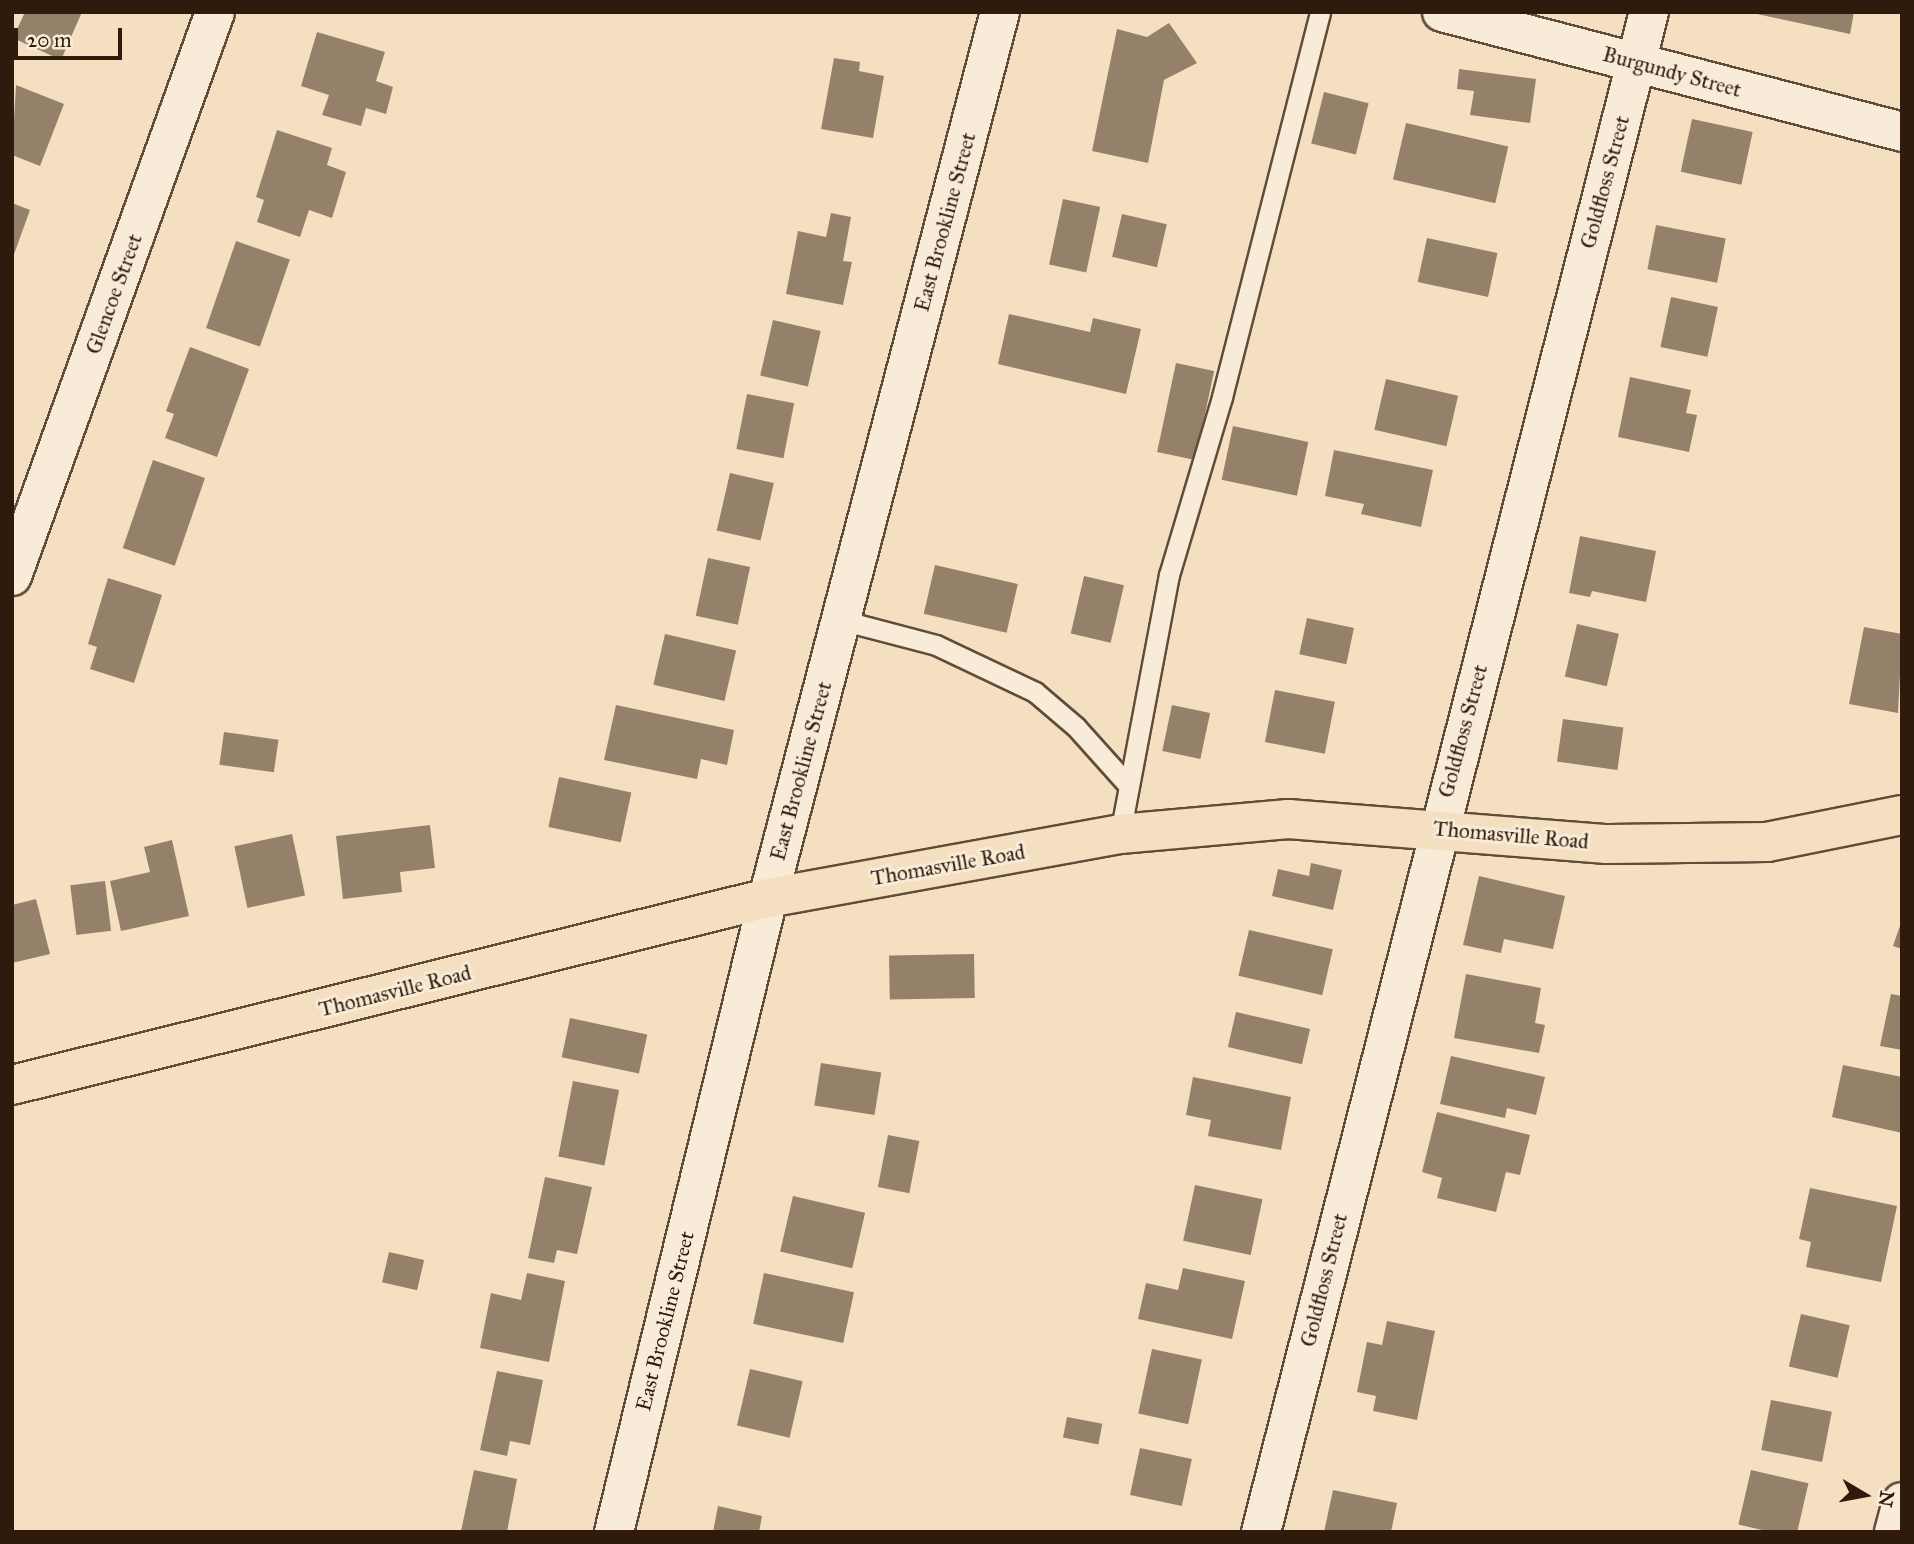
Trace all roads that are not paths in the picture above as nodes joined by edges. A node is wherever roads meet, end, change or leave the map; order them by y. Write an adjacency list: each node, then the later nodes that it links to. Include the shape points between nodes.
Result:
1 (215, 12): 8 (street, Glencoe Street)
2 (1000, 12): 9 (street, East Brookline Street)
3 (1320, 12): 10 (lane, via 1222,397 1170,575)
4 (1443, 12): 6 (street, Burgundy Street)
5 (1649, 12): 6 (street, Goldfloss Street)
6 (1636, 63): 7 (street, Burgundy Street); 12 (street, Goldfloss Street)
7 (1902, 132)
8 (12, 576)
9 (841, 620): 10 (lane, via 936,645 1035,692 1076,727); 14 (street, East Brookline Street)
10 (1129, 786): 13 (lane)
11 (1902, 815): 12 (main road, Thomasville Road, via 1767,842 1607,844)
12 (1437, 828): 13 (main road, Thomasville Road, via 1288,819); 18 (street, Goldfloss Street)
13 (1120, 834): 14 (main road, Thomasville Road)
14 (768, 898): 15 (main road, Thomasville Road); 17 (street, East Brookline Street)
15 (12, 1085)
16 (1902, 1502): 19 (street)
17 (614, 1532)
18 (1261, 1532)
19 (1894, 1532)

